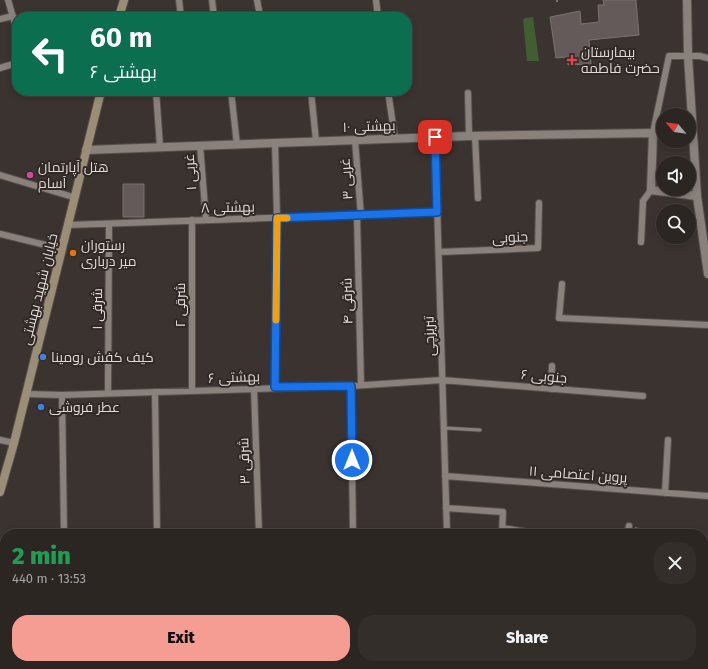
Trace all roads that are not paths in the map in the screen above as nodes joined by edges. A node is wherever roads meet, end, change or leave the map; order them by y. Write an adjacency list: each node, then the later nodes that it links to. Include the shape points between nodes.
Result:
1 (8, 0): 13 (street)
2 (124, 0): 8 (main road)
3 (179, 0): 9 (street)
4 (212, 0): 10 (street)
5 (257, 0): 11 (street)
6 (376, 0): 12 (street)
7 (687, 0): 16 (street)
8 (120, 12)
9 (180, 12)
10 (213, 12)
11 (259, 12)
12 (377, 12)
13 (12, 13)
14 (12, 16): 15 (street)
15 (0, 19)
16 (688, 56): 17 (street); 26 (street, via 669,56); 39 (street)
17 (708, 58)
18 (12, 64): 19 (street)
19 (0, 68)
20 (468, 93): 27 (street)
21 (100, 96): 36 (main road, خیابان شهید بهشتی)
22 (156, 96): 35 (street)
23 (232, 96): 34 (street)
24 (312, 96): 31 (street)
25 (389, 96): 29 (street)
26 (653, 133): 27 (street, بهشتی ۱۰); 38 (street)
27 (472, 136): 28 (street, بهشتی ۱۰); 41 (street)
28 (435, 137): 29 (street, بهشتی ۱۰); 43 (street, تبریزچی)
29 (395, 139): 30 (street, بهشتی ۱۰)
30 (355, 140): 31 (street, بهشتی ۱۰); 44 (street, غربی ۳)
31 (316, 141): 32 (street, بهشتی ۱۰)
32 (274, 143): 34 (street, بهشتی ۱۰); 45 (street)
33 (200, 145): 34 (street, بهشتی ۱۰); 35 (street, بهشتی ۱۰); 47 (street, غربی ۱)
34 (237, 145)
35 (160, 147): 36 (street, بهشتی ۱۰)
36 (86, 150): 40 (main road, خیابان شهید بهشتی)
37 (0, 175): 40 (street)
38 (651, 190): 39 (street); 52 (street, via 643,201)
39 (698, 196): 50 (street)
40 (73, 197): 48 (main road, خیابان شهید بهشتی)
41 (478, 198)
42 (539, 204): 54 (street, جنوبی, via 538,248)
43 (437, 212): 44 (street, بهشتی ۸); 54 (street, تبریزچی)
44 (359, 216): 45 (street, بهشتی ۸); 60 (street, شرقی ۴)
45 (277, 218): 47 (street, بهشتی ۸); 62 (street)
46 (192, 220): 47 (street, بهشتی ۸); 49 (street, بهشتی ۸); 65 (street, شرقی ۲)
47 (206, 220)
48 (68, 225): 49 (street, بهشتی ۸); 53 (main road, خیابان شهید بهشتی)
49 (109, 225): 67 (street, شرقی ۱)
50 (705, 228): 55 (street)
51 (0, 234): 53 (street)
52 (641, 242)
53 (62, 249): 68 (main road, خیابان شهید بهشتی)
54 (439, 252): 59 (street, تبریزچی)
55 (708, 274)
56 (562, 284): 57 (street, via 559,318)
57 (708, 325)
58 (552, 366): 64 (street)
59 (442, 380): 60 (street, بهشتی ۶); 64 (street, جنوبی ۶); 71 (street, تبریزچی)
60 (361, 385): 61 (street, بهشتی ۶)
61 (351, 386): 62 (street, بهشتی ۶); 85 (street)
62 (275, 387): 63 (street, بهشتی ۶)
63 (254, 388): 65 (street, بهشتی ۶); 84 (street, شرقی ۳)
64 (551, 389): 70 (street, جنوبی ۶)
65 (192, 390): 66 (street, بهشتی ۶)
66 (155, 392): 67 (street, بهشتی ۶); 83 (street)
67 (108, 393): 69 (street, بهشتی ۶)
68 (26, 394): 69 (street, بهشتی ۶); 75 (main road, خیابان شهید بهشتی)
69 (62, 395): 82 (street)
70 (643, 396)
71 (444, 428): 72 (lane); 76 (street, تبریزچی)
72 (480, 430)
73 (0, 440): 75 (street)
74 (668, 440): 78 (street)
75 (14, 443): 77 (main road, خیابان شهید بهشتی)
76 (446, 476): 78 (street, پروین اعتصامی ۱۱); 80 (street, تبریزچی)
77 (0, 492)
78 (664, 493): 79 (street, پروین اعتصامی ۱۱)
79 (708, 496)
80 (446, 508): 86 (street, تبریزچی); 87 (street, via 503,512)
81 (629, 526): 88 (street)
82 (64, 529)
83 (157, 529)
84 (259, 529)
85 (353, 529)
86 (447, 529)
87 (502, 529)
88 (628, 529)

